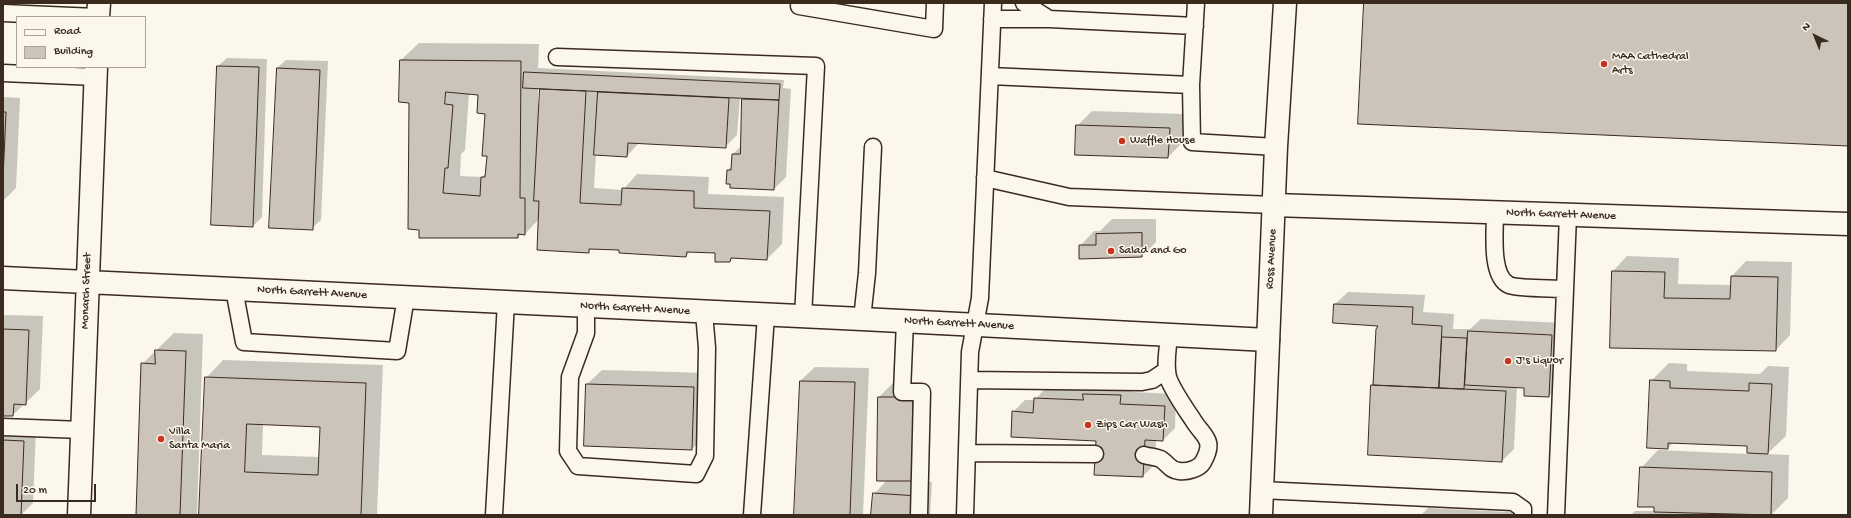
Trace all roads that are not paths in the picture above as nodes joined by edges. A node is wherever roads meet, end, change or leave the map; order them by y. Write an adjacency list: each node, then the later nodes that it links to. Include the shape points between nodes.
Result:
1 (99, 3): 10 (street)
2 (935, 3): 6 (lane, via 934,29)
3 (1024, 3): 11 (lane)
4 (1196, 3): 12 (lane)
5 (1285, 3): 18 (street, Ross Avenue)
6 (798, 4)
7 (993, 11): 11 (lane); 16 (lane)
8 (3, 13): 9 (lane)
9 (74, 16)
10 (97, 16)
11 (1049, 19): 12 (lane)
12 (1195, 26): 17 (lane)
13 (557, 57): 34 (lane, via 816,66)
14 (96, 72): 15 (lane); 26 (street, Monarch Street)
15 (3, 73)
16 (990, 76): 17 (lane); 20 (lane)
17 (1191, 85): 18 (lane, via 1192,142)
18 (1276, 147): 21 (street, Ross Avenue)
19 (873, 148): 35 (lane, via 867,273)
20 (985, 178): 21 (lane, via 1069,197); 37 (lane, via 980,298)
21 (1274, 205): 22 (street, North Garrett Avenue); 39 (street, Ross Avenue)
22 (1495, 213): 23 (street, North Garrett Avenue); 27 (lane, via 1496,268 1500,279 1510,286)
23 (1568, 215): 24 (street, North Garrett Avenue); 27 (lane)
24 (1848, 224)
25 (3, 278): 26 (street, North Garrett Avenue)
26 (88, 281): 28 (street, North Garrett Avenue); 43 (street, Monarch Street)
27 (1565, 288): 55 (lane)
28 (234, 289): 29 (street, North Garrett Avenue); 29 (lane, via 244,342 397,351)
29 (406, 298): 30 (street, North Garrett Avenue)
30 (506, 302): 31 (street, North Garrett Avenue); 49 (lane)
31 (586, 306): 32 (street, North Garrett Avenue); 32 (lane, via 586,333 570,377 568,450 578,466 696,474 705,456 707,348)
32 (704, 312): 33 (street, North Garrett Avenue)
33 (766, 315): 34 (street, North Garrett Avenue); 50 (lane)
34 (803, 317): 35 (street, North Garrett Avenue)
35 (862, 319): 36 (street, North Garrett Avenue)
36 (905, 321): 37 (street, North Garrett Avenue); 51 (lane, via 902,392 922,392)
37 (974, 325): 38 (street, North Garrett Avenue); 41 (lane)
38 (1169, 335): 39 (street, North Garrett Avenue); 40 (lane)
39 (1268, 340): 47 (street, Ross Avenue)
40 (1166, 370): 41 (lane, via 1152,380 1142,382); 46 (lane, via 1194,422 1202,429 1208,440 1208,453 1202,465 1189,471 1169,468 1162,460)
41 (969, 380): 44 (lane)
42 (3, 427): 43 (lane)
43 (82, 430): 48 (street, Monarch Street)
44 (966, 453): 45 (lane); 52 (lane)
45 (1095, 454)
46 (1144, 455)
47 (1262, 490): 53 (street, Ross Avenue); 54 (lane, via 1513,502 1523,509)
48 (79, 515)
49 (494, 515)
50 (752, 515)
51 (919, 515)
52 (966, 515)
53 (1261, 515)
54 (1523, 515)
55 (1556, 515)

